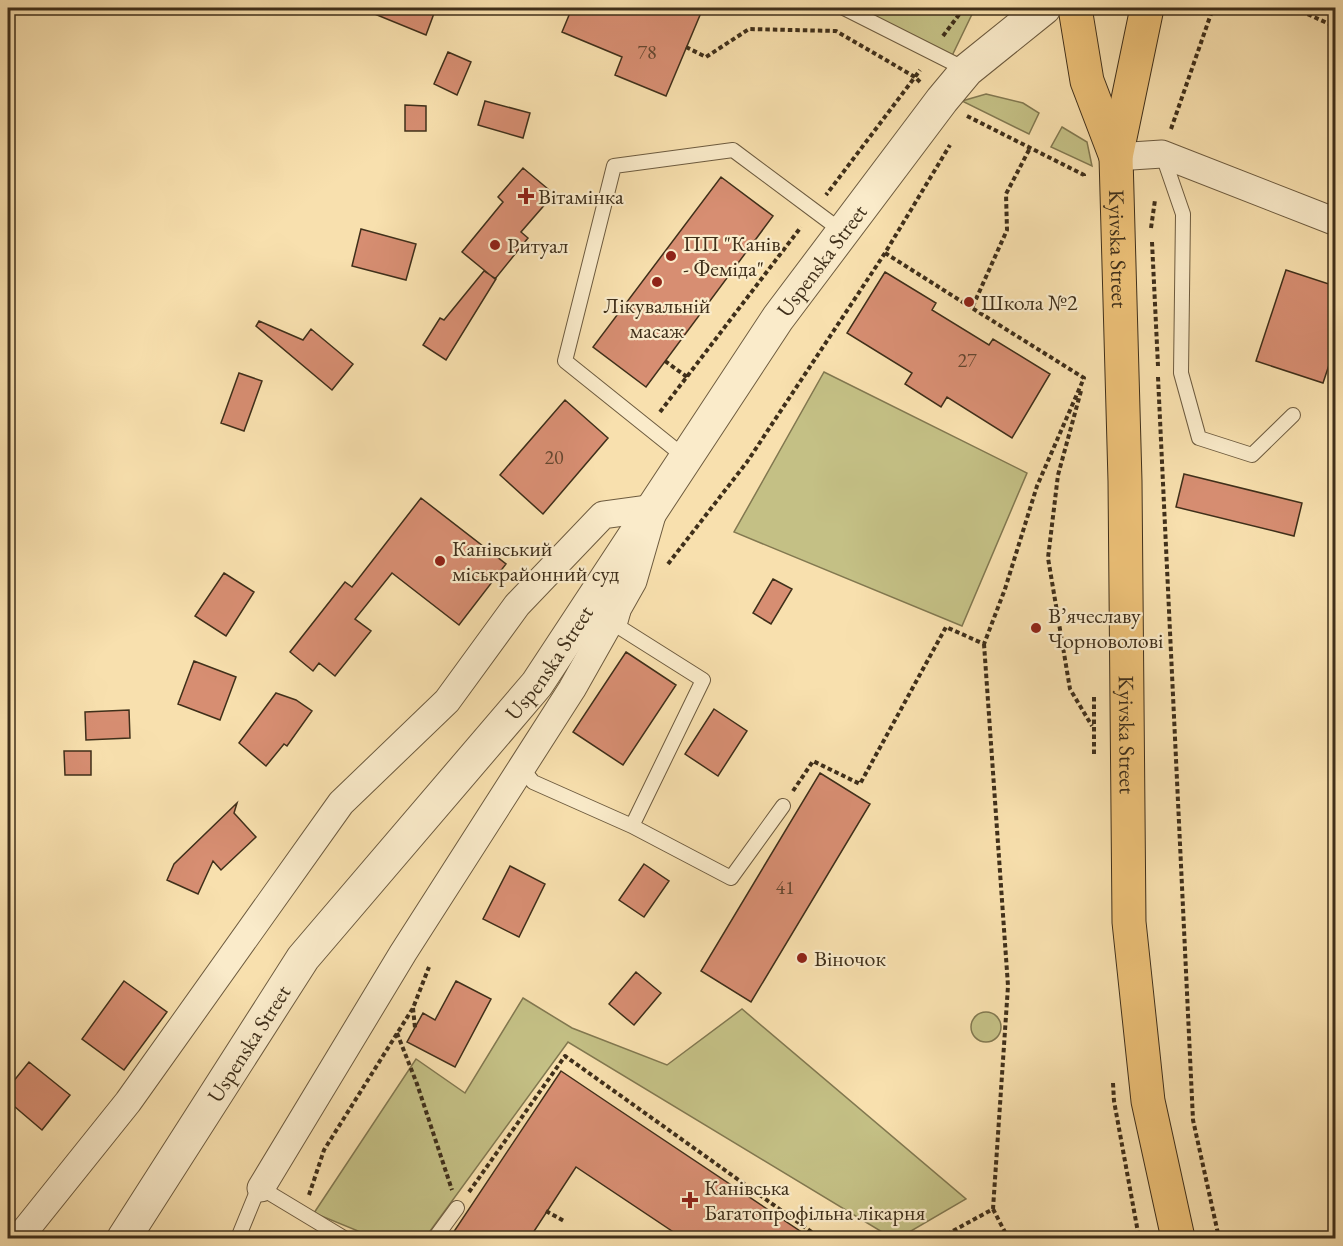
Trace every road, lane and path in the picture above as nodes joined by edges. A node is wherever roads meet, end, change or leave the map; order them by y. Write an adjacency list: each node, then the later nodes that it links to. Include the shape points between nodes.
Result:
1 (844, 8): 13 (lane)
2 (964, 8): 9 (path)
3 (1044, 8): 13 (street, Uspenska Street)
4 (1075, 8): 17 (main road, Kyivska Street, via 1087,81)
5 (1147, 8): 17 (main road, Kyivska Street)
6 (1214, 8): 16 (path)
7 (1294, 8): 8 (path)
8 (1335, 27)
9 (939, 42)
10 (686, 47): 11 (path)
11 (706, 57)
12 (921, 69): 14 (path, via 915,78)
13 (967, 70): 14 (street, Uspenska Street)
14 (942, 100): 15 (path); 20 (street, Uspenska Street)
15 (1030, 148): 18 (path, via 1084,175); 22 (path, via 1006,194 1007,230)
16 (1162, 154): 17 (street); 19 (street); 27 (lane, via 1183,214 1181,373 1199,438 1252,455); 57 (path, via 1151,225 1193,1120)
17 (1116, 157): 56 (main road, Kyivska Street, via 1125,481 1129,922 1148,1101)
18 (1086, 185)
19 (1335, 222)
20 (843, 232): 28 (street, Uspenska Street, via 778,318); 28 (lane, via 733,150 614,166 565,360)
21 (885, 253): 22 (path)
22 (972, 308): 25 (path)
23 (664, 361): 24 (path)
24 (687, 377)
25 (1084, 378): 26 (path); 31 (path, via 1037,486); 33 (path, via 1058,475 1048,558 1070,689)
26 (1089, 387)
27 (1293, 415)
28 (686, 458): 29 (street, Uspenska Street)
29 (654, 508): 30 (street); 47 (street, via 603,515 517,604 447,701 341,803 128,1102); 48 (street, Uspenska Street, via 537,684 303,958)
30 (633, 581): 35 (street); 37 (lane, via 619,627 703,680)
31 (984, 644): 36 (path, via 946,627 860,784 813,761); 44 (path, via 1008,986)
32 (1094, 692): 33 (path)
33 (1093, 726): 34 (path)
34 (1095, 761)
35 (522, 768): 37 (lane, via 533,782); 42 (street, via 403,953)
36 (783, 806): 37 (lane, via 731,878)
37 (632, 826)
38 (413, 1008): 39 (path)
39 (415, 1028)
40 (397, 1032): 43 (path)
41 (1112, 1077): 55 (path)
42 (261, 1188): 49 (lane); 50 (lane)
43 (457, 1208): 51 (lane); 52 (path, via 565,1056)
44 (993, 1209): 53 (path); 54 (path)
45 (546, 1211): 46 (path)
46 (564, 1221)
47 (19, 1239)
48 (124, 1239)
49 (238, 1239)
50 (344, 1239)
51 (435, 1239)
52 (820, 1239)
53 (940, 1239)
54 (1008, 1239)
55 (1139, 1239)
56 (1178, 1239)
57 (1219, 1239)

